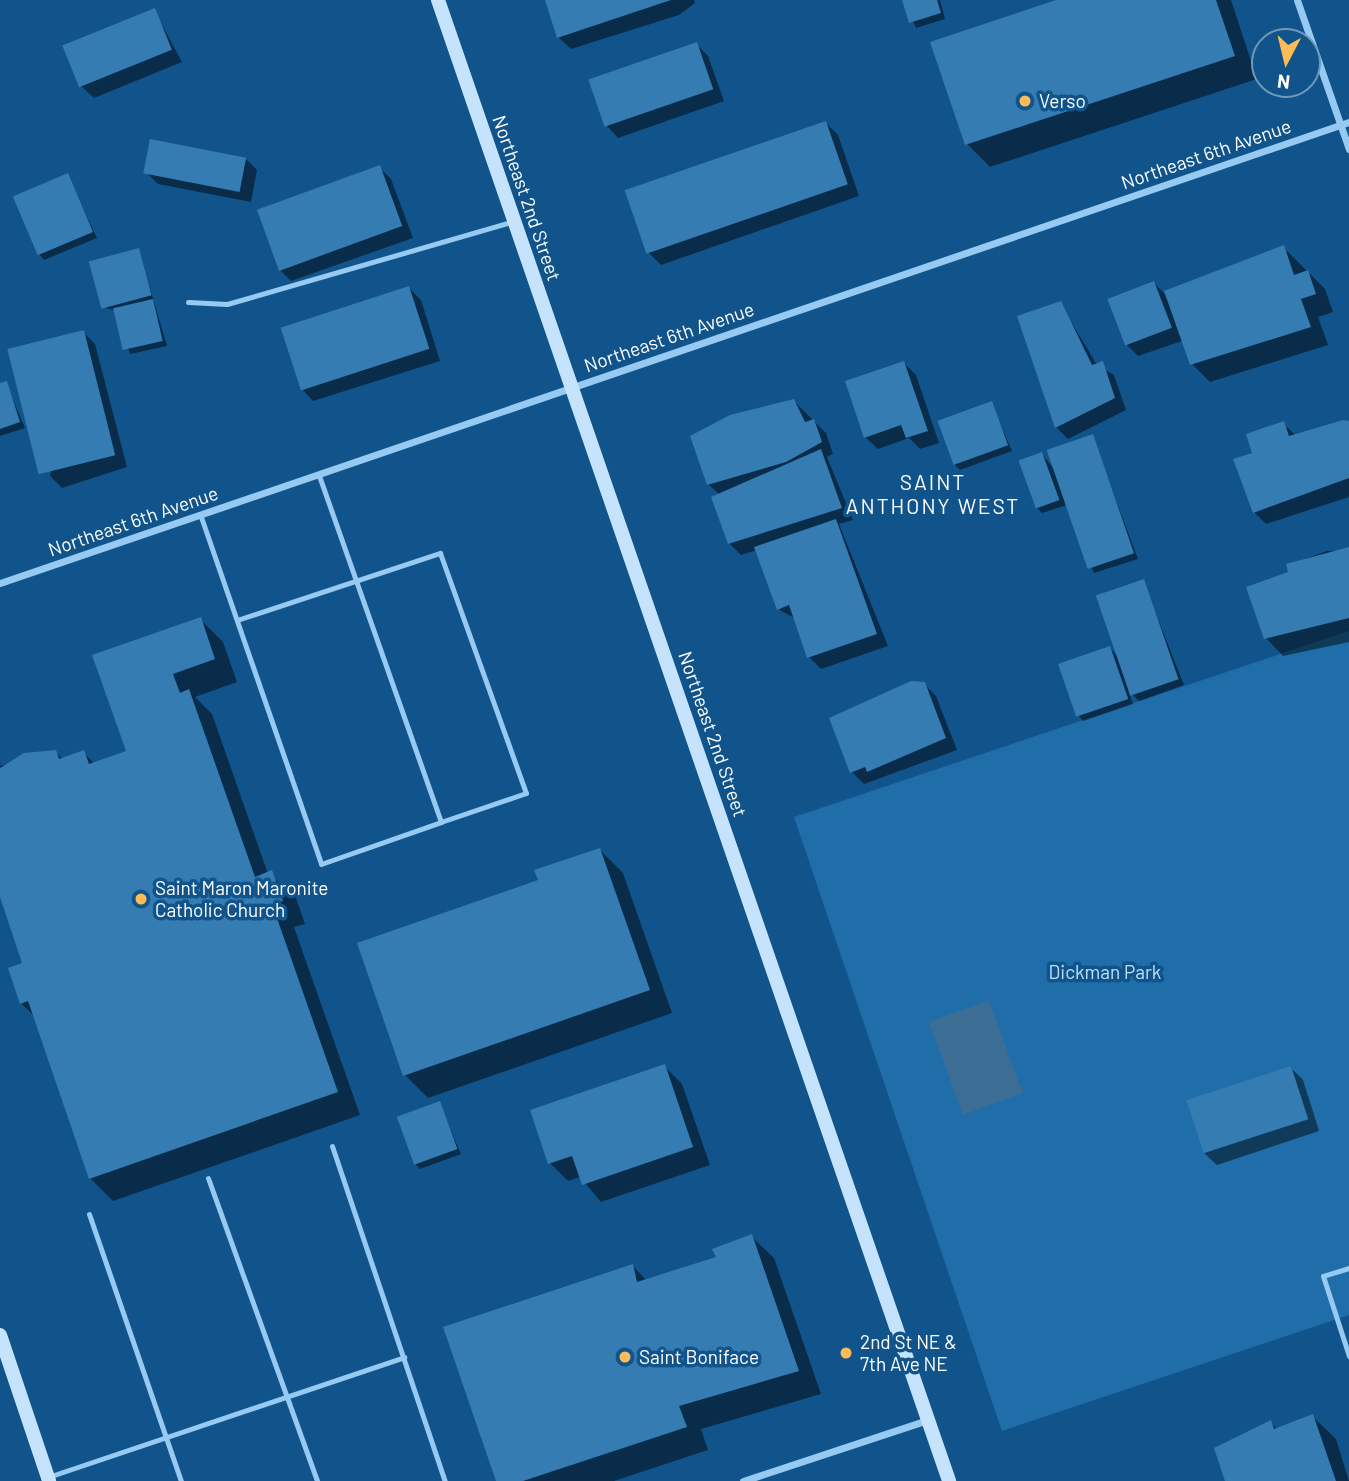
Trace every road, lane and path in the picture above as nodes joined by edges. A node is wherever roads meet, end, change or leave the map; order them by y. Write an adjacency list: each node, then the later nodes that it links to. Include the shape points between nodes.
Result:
1 (438, 0): 6 (street, Northeast 2nd Street)
2 (1297, 0): 4 (street)
3 (1349, 122): 4 (street, Northeast 6th Avenue)
4 (1340, 124): 5 (street); 8 (street, Northeast 6th Avenue)
5 (1349, 149)
6 (515, 221): 7 (lane, via 227,304); 8 (street, Northeast 2nd Street)
7 (188, 302)
8 (573, 387): 9 (street, Northeast 6th Avenue); 23 (street, Northeast 2nd Street)
9 (318, 475): 10 (street, Northeast 6th Avenue); 11 (lane)
10 (200, 514): 12 (street, Northeast 6th Avenue); 13 (lane)
11 (356, 580): 13 (lane); 14 (lane); 14 (lane, via 440,553 526,793)
12 (0, 583)
13 (237, 620): 14 (lane, via 321,864)
14 (441, 822)
15 (332, 1146): 21 (lane)
16 (208, 1178): 22 (lane)
17 (89, 1214): 24 (lane)
18 (1349, 1268): 20 (lane, via 1323,1276)
19 (0, 1335): 25 (street)
20 (1349, 1356)
21 (404, 1357): 22 (lane); 28 (lane)
22 (286, 1397): 24 (lane); 27 (lane)
23 (928, 1419): 29 (street); 30 (street, Northeast 2nd Street)
24 (166, 1437): 25 (lane); 26 (lane)
25 (49, 1479)
26 (181, 1481)
27 (317, 1481)
28 (445, 1481)
29 (743, 1481)
30 (949, 1481)

